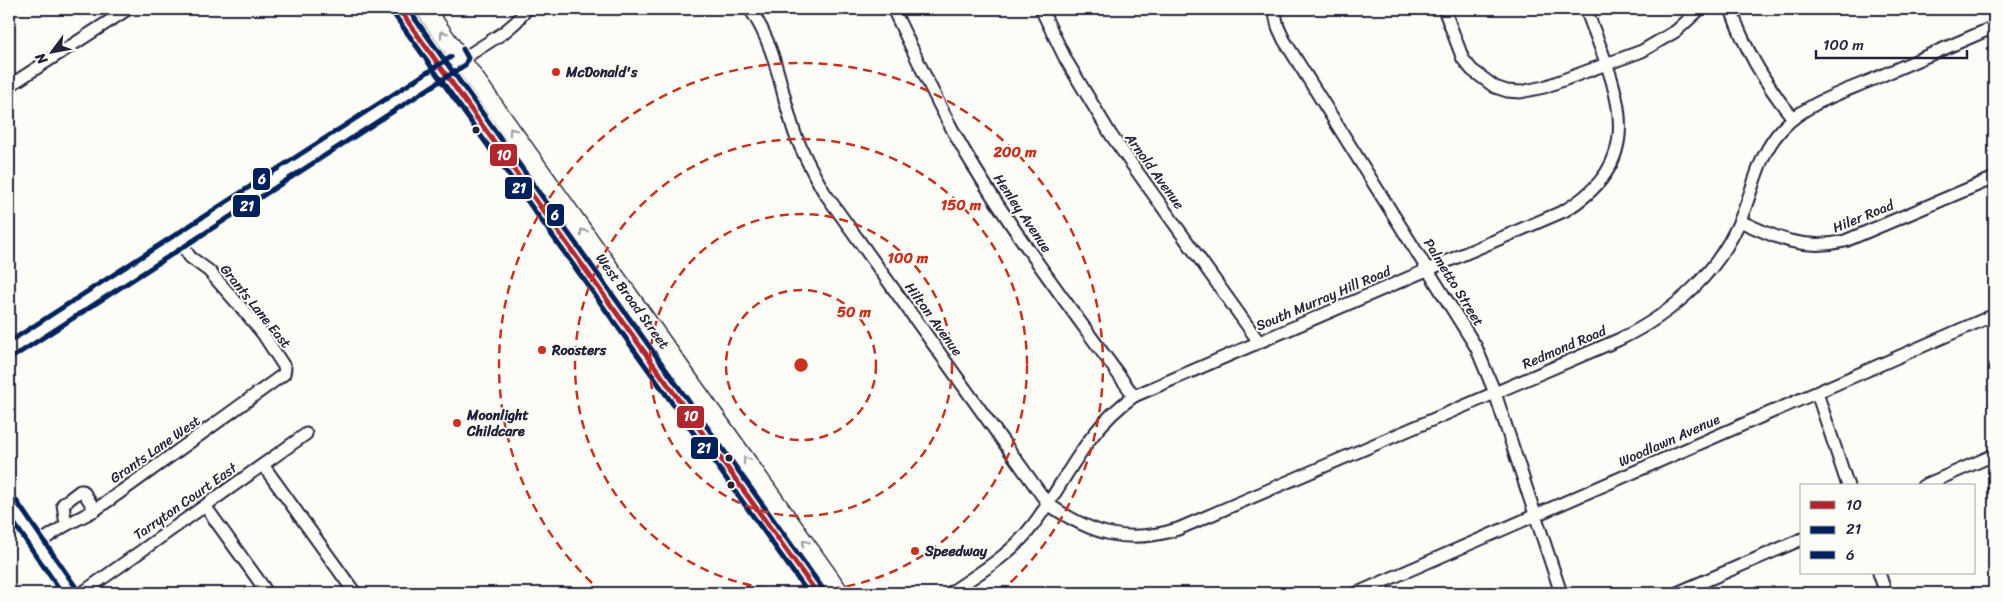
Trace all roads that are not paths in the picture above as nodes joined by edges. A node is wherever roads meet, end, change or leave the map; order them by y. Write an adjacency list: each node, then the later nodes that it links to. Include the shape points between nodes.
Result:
1 (128, 9): 17 (street)
2 (399, 9): 16 (main road, West Broad Street)
3 (426, 9): 14 (main road, West Broad Street, one-way to 3)
4 (528, 9): 14 (street, via 503,33)
5 (750, 9): 40 (street, Hilton Avenue, via 772,51 795,133 820,185)
6 (893, 9): 33 (street, Henley Avenue, via 971,162)
7 (1041, 9): 27 (street, Arnold Avenue, via 1066,60 1111,135)
8 (1274, 9): 24 (street, Palmetto Street, via 1284,40)
9 (1444, 9): 15 (street, via 1463,59 1483,80 1501,89 1520,92 1544,87)
10 (1586, 9): 15 (street, South Murray Hill Road)
11 (1700, 9): 15 (street, via 1662,41)
12 (1731, 9): 18 (street, via 1754,64)
13 (1994, 27): 18 (street, Redmond Road, via 1855,87)
14 (461, 59): 16 (street); 26 (main road, West Broad Street, one-way to 14)
15 (1606, 66): 24 (street, South Murray Hill Road, via 1619,106 1620,135 1614,159 1602,180 1584,198 1564,211)
16 (443, 70): 21 (street); 23 (main road, West Broad Street)
17 (9, 86)
18 (1793, 118): 20 (street, Redmond Road, via 1766,150)
19 (1994, 178): 20 (street, Hiler Road, via 1826,246 1773,237)
20 (1740, 221): 31 (street, Redmond Road, via 1706,275 1661,316 1618,340)
21 (194, 231): 22 (street)
22 (179, 240): 28 (street); 30 (street, Grants Lane East, via 190,257 209,271 246,313)
23 (571, 250): 26 (main road, via 581,252 612,287 645,333); 29 (main road, West Broad Street)
24 (1429, 269): 27 (street, South Murray Hill Road); 31 (street, Palmetto Street, via 1476,347)
25 (1994, 315): 32 (street, Woodlawn Avenue)
26 (662, 342): 34 (main road, West Broad Street)
27 (1259, 342): 33 (street, South Murray Hill Road)
28 (9, 351)
29 (643, 352): 34 (main road, via 658,356 695,404 709,418); 53 (main road, West Broad Street)
30 (285, 371): 42 (street, Grants Lane West, via 254,397)
31 (1495, 393): 40 (street, Redmond Road, via 1166,533 1134,537 1110,534 1078,524); 44 (street, Palmetto Street)
32 (1817, 393): 38 (street); 44 (street, Woodlawn Avenue)
33 (1134, 396): 40 (street, South Murray Hill Road, via 1096,430)
34 (719, 422): 54 (main road, West Broad Street, one-way to 34)
35 (306, 434): 37 (street, Tarryton Court East)
36 (1994, 455): 39 (street)
37 (263, 465): 41 (street, Tarryton Court East); 52 (street)
38 (1847, 484)
39 (1928, 484)
40 (1048, 504): 55 (street, South Murray Hill Road, via 1019,542)
41 (205, 506): 50 (street, Tarryton Court East); 51 (street, via 264,588)
42 (95, 510): 45 (street, Grants Lane West); 45 (street, via 84,491 80,491 63,504)
43 (11, 512): 47 (street)
44 (1535, 516): 56 (street, Woodlawn Avenue); 57 (street, Palmetto Street)
45 (66, 525): 47 (street, Grants Lane West)
46 (1800, 540): 58 (street)
47 (37, 544): 49 (street)
48 (1879, 574): 59 (street)
49 (71, 593)
50 (82, 593)
51 (258, 593)
52 (355, 593)
53 (817, 593)
54 (840, 593)
55 (950, 593)
56 (1357, 593)
57 (1561, 593)
58 (1677, 593)
59 (1886, 593)

